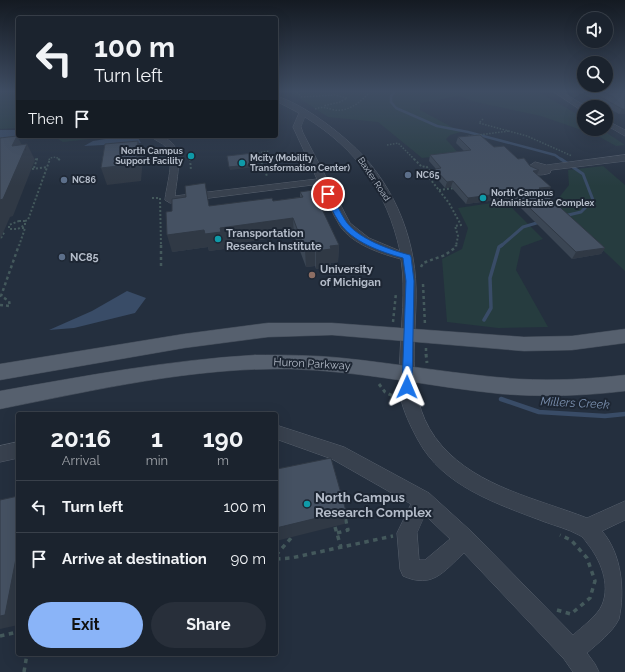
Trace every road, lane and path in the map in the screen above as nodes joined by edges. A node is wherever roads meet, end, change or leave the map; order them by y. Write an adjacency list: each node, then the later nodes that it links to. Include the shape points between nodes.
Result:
1 (299, 123): 24 (street, via 299,134)
2 (321, 123): 33 (street, Baxter Road, via 349,146 373,173 393,208)
3 (480, 123): 5 (path)
4 (613, 126): 6 (street)
5 (512, 131): 8 (path, via 461,137); 13 (path)
6 (625, 134)
7 (158, 138): 24 (street, via 172,148 174,172 170,200)
8 (464, 142)
9 (386, 145): 22 (path, via 398,143 422,167 426,166)
10 (270, 151): 12 (path)
11 (253, 153): 12 (path)
12 (258, 153): 23 (path)
13 (575, 157)
14 (625, 158): 19 (street)
15 (36, 159): 18 (path, via 33,168)
16 (190, 159): 20 (path)
17 (60, 160): 18 (path, via 56,157 50,158)
18 (47, 167): 28 (path, via 28,220)
19 (546, 168)
20 (191, 170)
21 (438, 173): 22 (path)
22 (433, 174): 26 (path, via 427,175)
23 (266, 176)
24 (322, 181): 33 (street, via 342,221 349,229 388,252)
25 (456, 188): 26 (path)
26 (439, 190): 35 (path, via 461,225 456,226 456,247 445,255 423,263)
27 (152, 198): 34 (path, via 160,198)
28 (25, 221): 30 (path, via 15,222); 31 (path)
29 (4, 228): 30 (path)
30 (9, 228): 31 (path); 32 (path, via 4,231)
31 (22, 228): 37 (path, via 25,228 1,296 9,301 10,306)
32 (1, 238)
33 (407, 257): 39 (street, Baxter Road, via 410,281)
34 (161, 269)
35 (422, 272)
36 (422, 278): 38 (path)
37 (0, 305)
38 (425, 325)
39 (408, 335): 40 (main road, via 524,344 572,343); 43 (main road, via 332,329 268,330 184,341); 44 (street, Baxter Road)
40 (625, 336)
41 (426, 346): 42 (path)
42 (427, 367)
43 (0, 372)
44 (407, 374): 45 (main road, Huron Parkway, via 520,387 579,387); 47 (main road, Huron Parkway, via 324,363 245,363 176,370); 56 (street, Baxter Road, via 411,408 421,430 432,449 451,467 486,490)
45 (625, 383)
46 (379, 384): 48 (path, via 385,392 397,398)
47 (0, 400)
48 (398, 404)
49 (278, 432): 52 (street, via 338,453)
50 (16, 450): 51 (street)
51 (0, 454)
52 (422, 500): 58 (street); 61 (street)
53 (625, 510): 56 (street)
54 (344, 514): 57 (path, via 348,530)
55 (335, 527): 57 (path)
56 (587, 528): 68 (street, via 605,550 615,579 614,596 610,612)
57 (337, 533): 62 (path)
58 (407, 533): 61 (street, via 410,569 428,571); 62 (path)
59 (558, 534): 65 (path, via 571,540 587,558 595,581 590,598 571,614 549,608)
60 (292, 537): 63 (path)
61 (465, 539): 65 (street)
62 (341, 547): 64 (path)
63 (278, 553)
64 (278, 559)
65 (540, 618): 68 (street)
66 (16, 632): 67 (path)
67 (0, 636)
68 (572, 651): 71 (street)
69 (27, 656): 70 (path)
70 (24, 672)
71 (587, 672)

